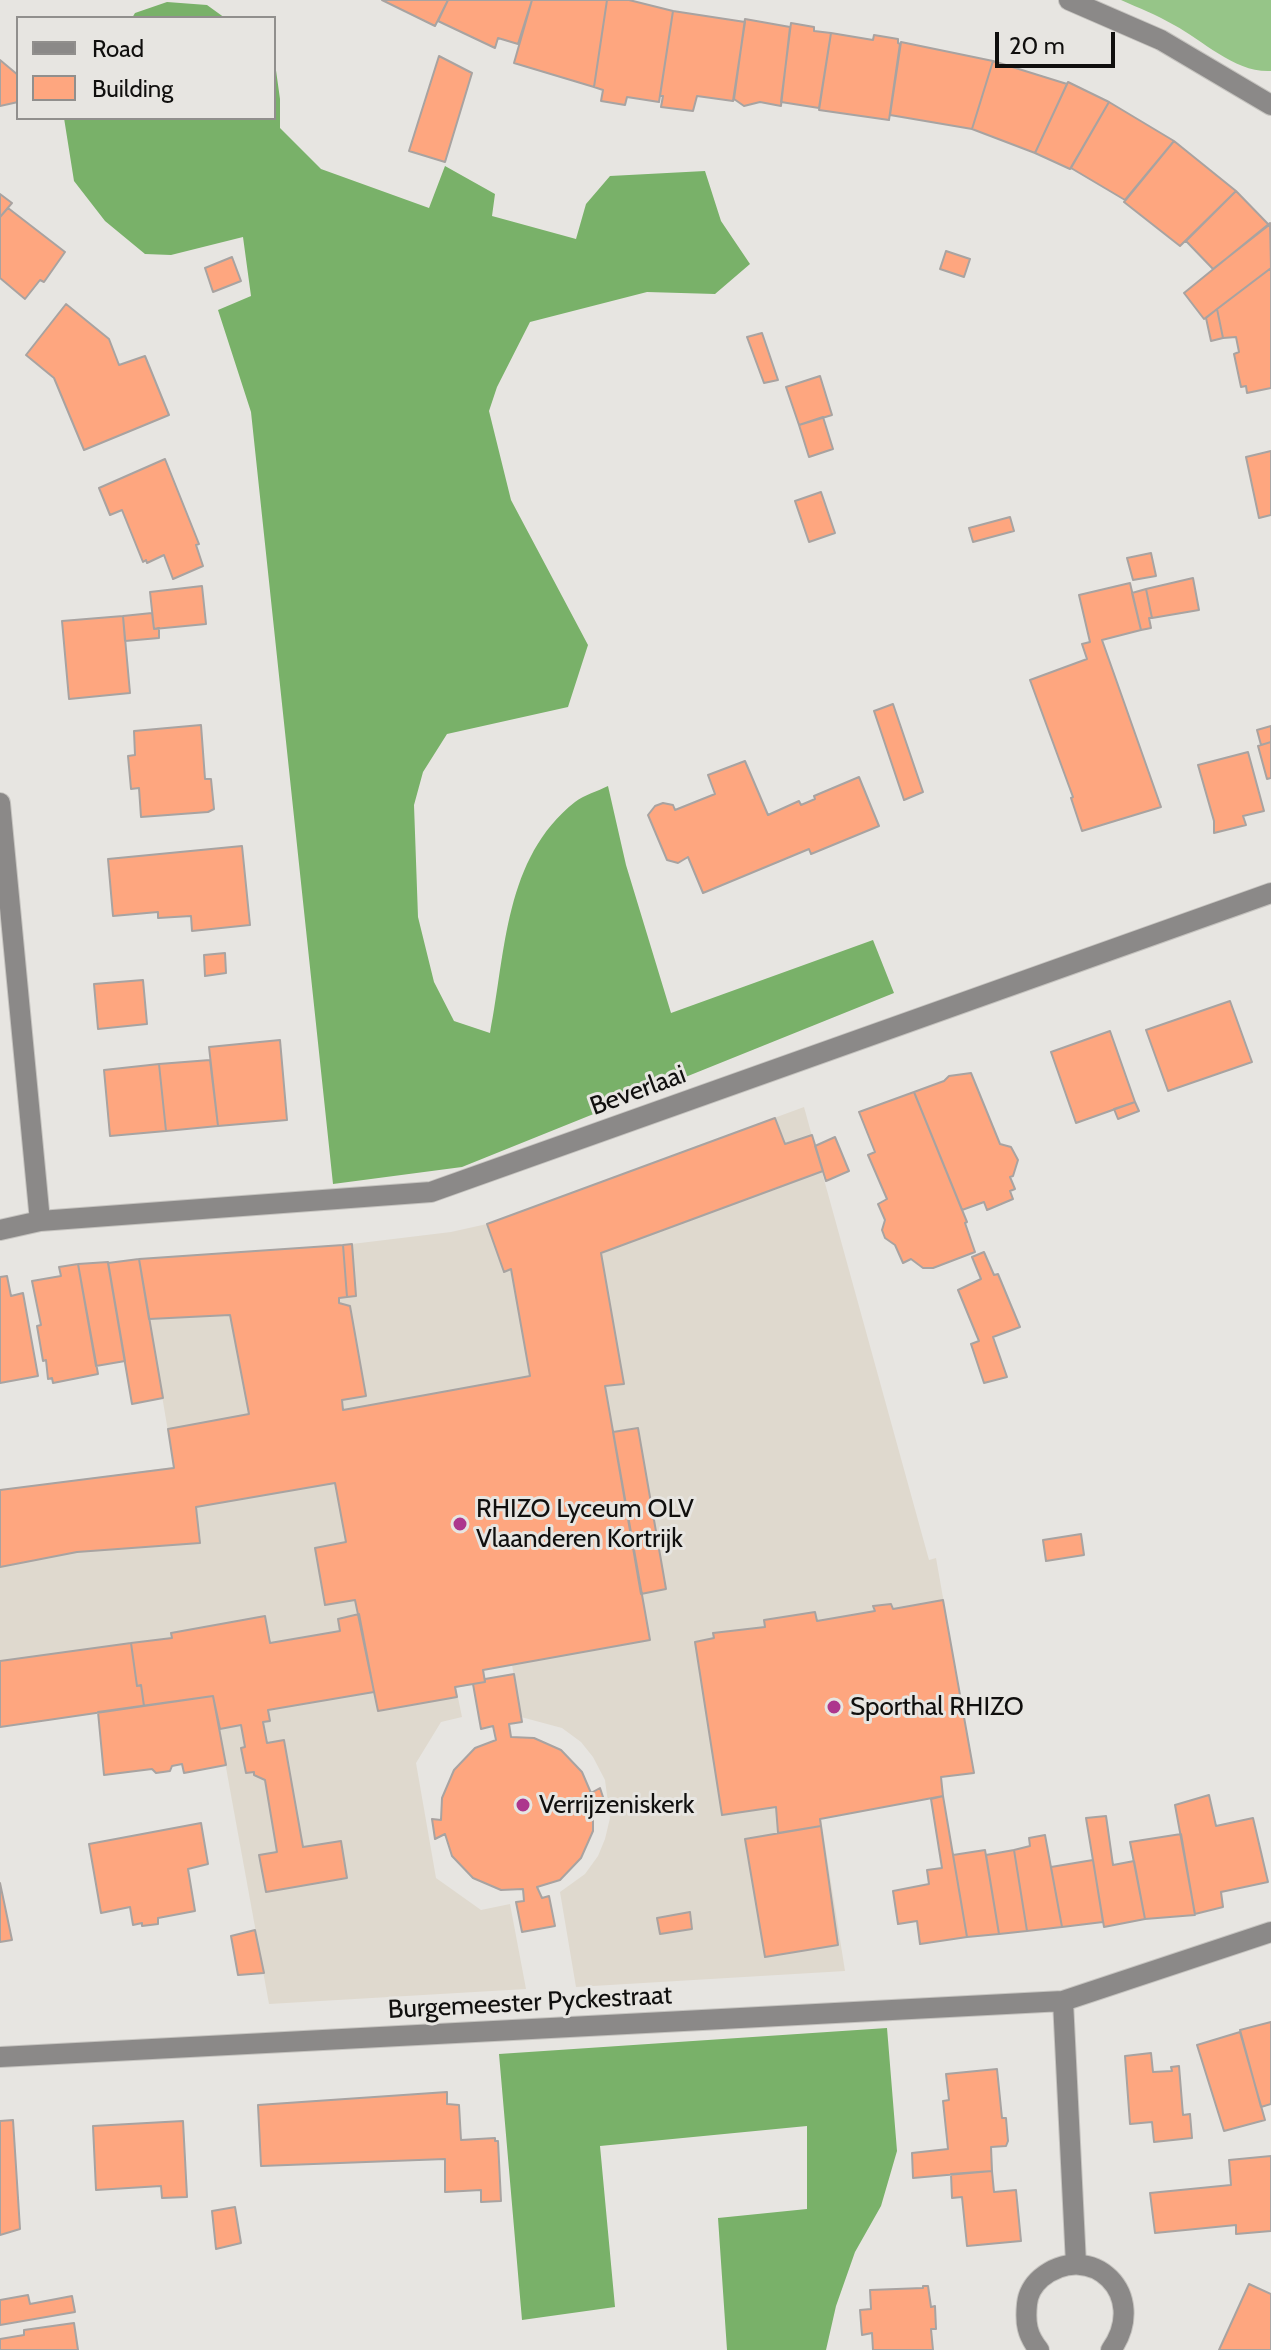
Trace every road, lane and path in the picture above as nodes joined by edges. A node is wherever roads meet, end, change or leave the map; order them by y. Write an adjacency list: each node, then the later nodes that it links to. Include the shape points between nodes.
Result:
1 (1069, 0): 2 (street, via 1161,40)
2 (1271, 105)
3 (0, 803): 5 (street)
4 (1271, 893): 5 (street, Beverlaai, via 431,1192)
5 (40, 1221): 6 (street, Beverlaai)
6 (0, 1230)
7 (1271, 1932): 8 (street, Burgemeester Pyckestraat)
8 (1063, 2001): 9 (street, Burgemeester Pyckestraat); 10 (street)
9 (0, 2057)
10 (1076, 2264): 11 (street, via 1050,2271 1027,2297 1025,2323); 12 (street, via 1108,2277 1124,2302 1126,2319)
11 (1039, 2350)
12 (1111, 2350)

